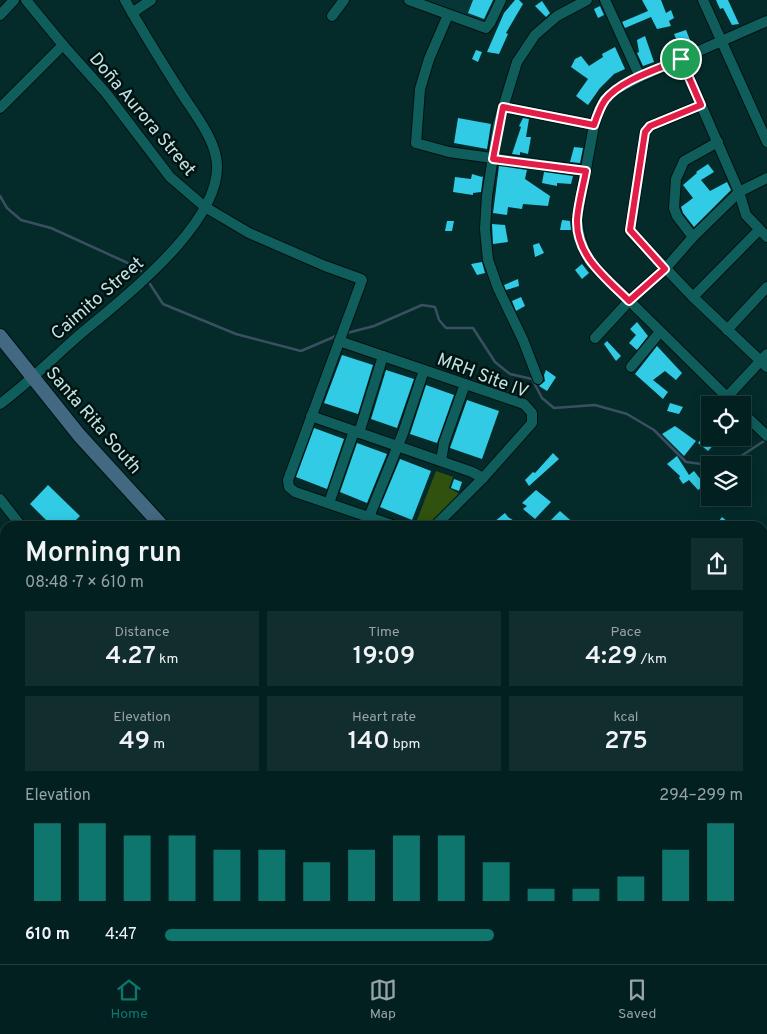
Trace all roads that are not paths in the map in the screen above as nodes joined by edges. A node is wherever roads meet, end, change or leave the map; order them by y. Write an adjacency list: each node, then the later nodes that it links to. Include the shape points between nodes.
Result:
1 (14, 0): 12 (street)
2 (26, 0): 17 (street, Doña Aurora Street)
3 (125, 0): 11 (street, Caimito Street)
4 (151, 0): 11 (street)
5 (344, 0): 14 (street)
6 (409, 0): 13 (street)
7 (501, 0): 13 (street, via 487,28)
8 (587, 0): 21 (street, via 557,16 535,35 516,62)
9 (605, 0): 19 (street)
10 (703, 0): 16 (street)
11 (132, 14): 30 (street, Caimito Street, via 213,147 216,175)
12 (0, 15)
13 (448, 15): 26 (street, via 420,88 416,143)
14 (332, 16)
15 (767, 22): 16 (street)
16 (722, 41): 18 (street); 25 (street)
17 (63, 45): 22 (street); 30 (street, Doña Aurora Street, via 106,93 170,177)
18 (681, 59): 19 (street); 20 (street)
19 (640, 77): 23 (street, via 615,90 606,99)
20 (701, 105): 24 (street); 33 (street, via 650,126 644,136 630,230)
21 (503, 107): 23 (street); 26 (street)
22 (0, 108)
23 (594, 125): 27 (street)
24 (718, 142): 29 (street); 32 (street, via 684,162 676,179 674,208)
25 (767, 142)
26 (493, 159): 27 (street); 47 (street, via 485,221 488,260)
27 (586, 171): 36 (street, via 577,218 582,246 590,262)
28 (767, 178): 29 (street)
29 (739, 192): 31 (street, via 746,215); 32 (street)
30 (205, 206): 41 (street, Doña Aurora Street, via 249,233 362,280); 46 (street, Caimito Street, via 171,255)
31 (763, 234): 35 (street)
32 (693, 237): 33 (street)
33 (665, 269): 35 (street); 36 (street)
34 (767, 287): 37 (street)
35 (693, 297): 37 (street)
36 (629, 301): 38 (street); 40 (street)
37 (727, 330): 43 (street)
38 (660, 332): 44 (street); 49 (street)
39 (0, 336): 46 (street, Santa Rita South)
40 (595, 338)
41 (339, 341): 42 (street, MRH Site IV); 52 (street)
42 (383, 356): 45 (street, MRH Site IV); 54 (street)
43 (765, 361): 50 (street)
44 (631, 367)
45 (424, 370): 48 (street, MRH Site IV); 56 (street)
46 (32, 377): 51 (street, Caimito Street); 63 (street, Santa Rita South, via 79,435)
47 (538, 379)
48 (465, 384): 57 (street); 58 (street, MRH Site IV, via 524,404 532,413 532,423)
49 (726, 396)
50 (728, 396)
51 (0, 404)
52 (311, 416): 54 (street); 60 (street, via 288,480 289,487)
53 (751, 421): 55 (street)
54 (356, 432): 56 (street); 60 (street)
55 (767, 436)
56 (397, 446): 57 (street); 61 (street)
57 (441, 461): 58 (street)
58 (483, 478): 65 (street, MRH Site IV)
59 (0, 499): 62 (street)
60 (329, 503): 61 (street)
61 (369, 517): 64 (street)
62 (16, 521)
63 (157, 521)
64 (381, 521)
65 (440, 521)

